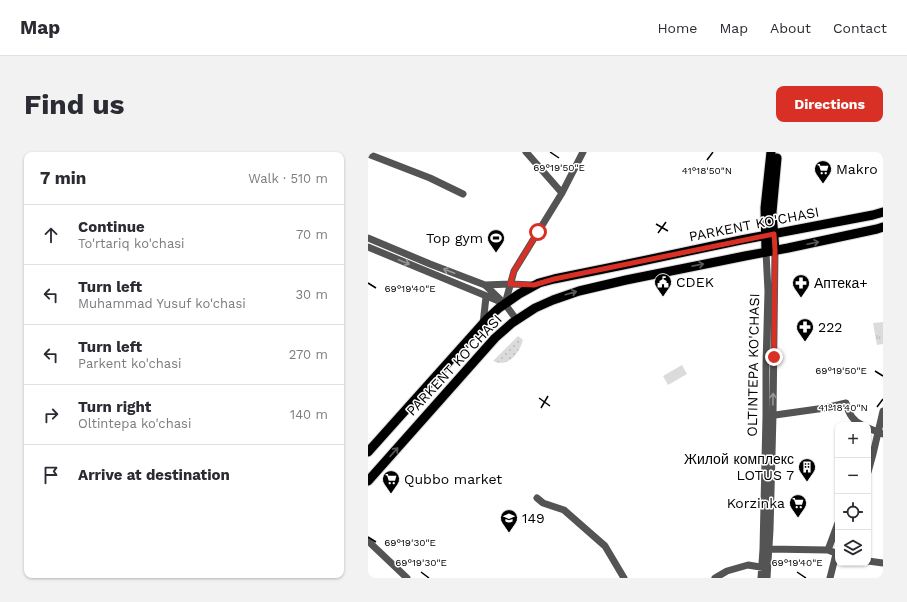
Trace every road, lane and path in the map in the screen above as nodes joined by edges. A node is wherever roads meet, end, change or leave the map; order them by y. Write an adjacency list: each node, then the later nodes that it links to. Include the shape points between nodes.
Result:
1 (526, 152): 6 (street)
2 (583, 152): 6 (street)
3 (771, 152): 10 (main road, OLTINTEPA KO'CHASI, via 765,208)
4 (777, 152): 10 (main road, OLTINTEPA KO'CHASI)
5 (368, 154): 7 (street)
6 (562, 193): 14 (street, via 514,271)
7 (464, 194)
8 (883, 212): 10 (main road, PARKENT KO'CHASI)
9 (881, 230): 13 (main road, PARKENT KO'CHASI, one-way to 9)
10 (770, 234): 13 (main road, OLTINTEPA KO'CHASI); 16 (main road, PARKENT KO'CHASI)
11 (368, 238): 15 (street, one-way to 11)
12 (368, 247): 17 (street, one-way to 17)
13 (770, 251): 19 (main road, PARKENT KO'CHASI, one-way to 13, via 535,308 579,291); 22 (street, OLTINTEPA KO'CHASI)
14 (510, 284): 15 (street); 16 (street); 18 (street)
15 (485, 285): 18 (street)
16 (534, 285): 18 (main road, PARKENT KO'CHASI)
17 (486, 297): 18 (street); 20 (street)
18 (504, 304): 19 (street); 20 (main road, PARKENT KO'CHASI)
19 (516, 319): 28 (main road, PARKENT KO'CHASI, one-way to 19, via 490,343)
20 (483, 324): 26 (main road, PARKENT KO'CHASI)
21 (883, 411): 25 (street)
22 (770, 416): 23 (street, via 846,403 848,412); 32 (street, OLTINTEPA KO'CHASI); 38 (street, OLTINTEPA KO'CHASI)
23 (857, 422)
24 (871, 429): 25 (street)
25 (881, 433): 27 (street)
26 (368, 452)
27 (871, 463)
28 (368, 481)
29 (536, 498): 40 (street, via 564,510 605,546)
30 (835, 530): 33 (street)
31 (368, 541): 39 (street)
32 (769, 549): 33 (street); 38 (street, OLTINTEPA KO'CHASI)
33 (828, 550): 34 (street)
34 (835, 553)
35 (835, 561): 44 (street)
36 (871, 561): 37 (street)
37 (883, 563)
38 (765, 568): 41 (street, via 748,565 727,571); 42 (street, OLTINTEPA KO'CHASI); 43 (street, OLTINTEPA KO'CHASI)
39 (407, 578)
40 (624, 578)
41 (715, 578)
42 (761, 578)
43 (767, 578)
44 (830, 578)

